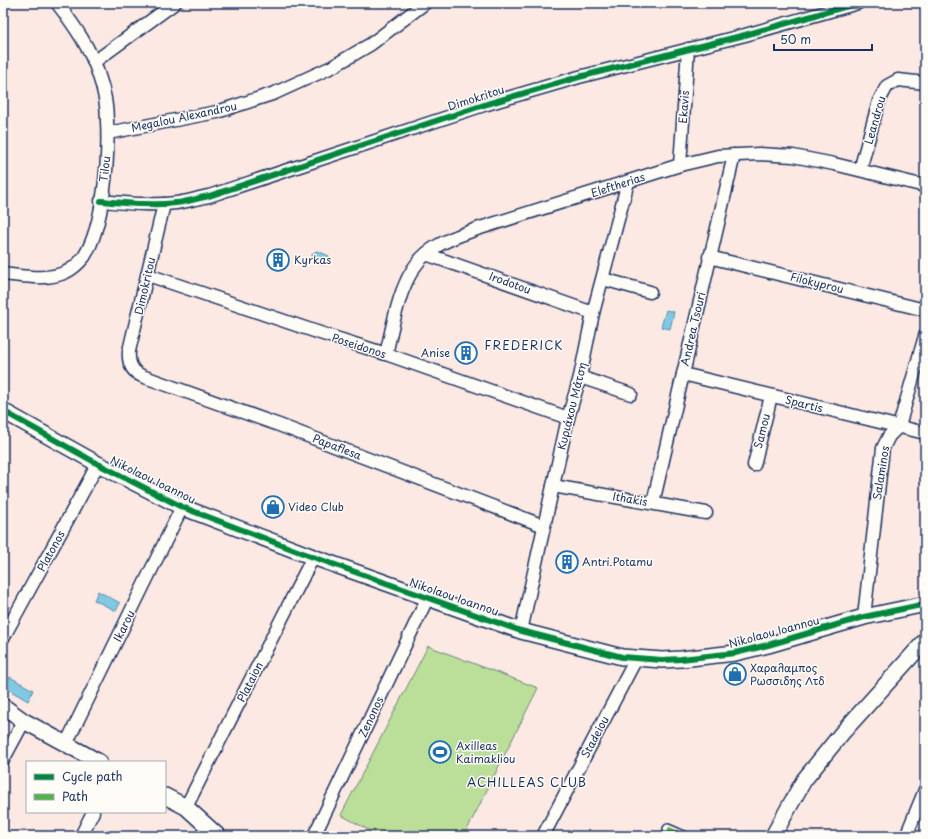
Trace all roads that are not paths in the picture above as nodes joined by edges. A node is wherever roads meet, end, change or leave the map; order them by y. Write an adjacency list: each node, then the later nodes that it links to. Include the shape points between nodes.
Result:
1 (58, 3): 6 (street, Tilou, via 78,31)
2 (175, 3): 6 (street)
3 (425, 3): 8 (street, Megalou Alexandrou, via 371,44 332,67 275,93 217,112)
4 (858, 3): 5 (street, Dimokritou)
5 (688, 49): 10 (street, Ekavis); 15 (street, Dimokritou, via 487,104 227,191)
6 (94, 62): 8 (street, Tilou, via 104,91)
7 (925, 83): 11 (street, Leandrou, via 898,80 884,90)
8 (108, 132): 14 (street, Tilou)
9 (734, 155): 10 (street, Eleftherias); 11 (street, Eleftherias, via 793,156); 17 (street, Andrea Tsouri)
10 (680, 165): 12 (street, Eleftherias)
11 (860, 170): 13 (street, Eleftherias)
12 (628, 182): 16 (street, Eleftherias, via 477,229 448,240); 20 (street, Κυριάκου Μάτση)
13 (925, 186)
14 (101, 201): 15 (street, Dimokritou); 18 (street, Tilou, via 90,245 84,256 72,268 65,273 48,277)
15 (164, 204): 19 (street, Dimokritou)
16 (426, 254): 23 (street, Irodotou); 25 (street, Eleftherias, via 411,272 406,283)
17 (709, 257): 22 (street, Filokyprou); 27 (street, Andrea Tsouri)
18 (3, 274)
19 (148, 275): 25 (street, Poseidonos); 26 (street, Dimokritou, via 130,351)
20 (603, 279): 21 (street); 23 (street, Κυριάκου Μάτση)
21 (650, 292)
22 (925, 310)
23 (593, 313): 28 (street, Κυριάκου Μάτση)
24 (925, 336): 33 (street, Salaminos)
25 (386, 354): 32 (street, Poseidonos)
26 (131, 368): 41 (street, Papaflesa, via 142,376)
27 (683, 374): 30 (street, Spartis); 38 (street, Andrea Tsouri)
28 (580, 377): 29 (street); 32 (street, Κυριάκου Μάτση)
29 (631, 394)
30 (771, 396): 33 (street, Spartis); 36 (street, Samou)
31 (3, 411): 35 (street, Nikolaou Ioannou)
32 (568, 418): 37 (street, Κυριάκου Μάτση)
33 (899, 426): 34 (street, Spartis); 45 (street, Salaminos, via 889,436 883,448)
34 (925, 433)
35 (98, 464): 39 (street, Nikolaou Ioannou); 47 (street, Platonos)
36 (754, 465)
37 (553, 486): 38 (street, Ithakis); 41 (street, Κυριάκου Μάτση)
38 (653, 503): 40 (street, Ithakis)
39 (182, 507): 42 (street, Nikolaou Ioannou); 52 (street, Ikarou)
40 (706, 513)
41 (544, 526): 46 (street, Κυριάκου Μάτση)
42 (313, 557): 43 (street, Nikolaou Ioannou); 57 (street, Plataion)
43 (427, 598): 46 (street, Nikolaou Ioannou); 62 (street, Zenonos)
44 (925, 608): 45 (street, Nikolaou Ioannou, via 921,605)
45 (864, 618): 49 (street, Nikolaou Ioannou, via 768,646 734,653 680,659)
46 (521, 631): 49 (street, Nikolaou Ioannou)
47 (3, 638)
48 (925, 641): 65 (street, via 842,733 804,780)
49 (636, 659): 63 (street, Stadeiou)
50 (3, 706): 51 (street)
51 (24, 720): 52 (street); 53 (street)
52 (66, 744): 54 (street)
53 (3, 760)
54 (97, 761)
55 (925, 790): 66 (street)
56 (166, 797): 57 (street)
57 (186, 807): 61 (street)
58 (92, 813): 60 (street)
59 (668, 829): 64 (street)
60 (81, 836)
61 (218, 836)
62 (315, 836)
63 (543, 836)
64 (684, 836)
65 (773, 836)
66 (906, 836)

